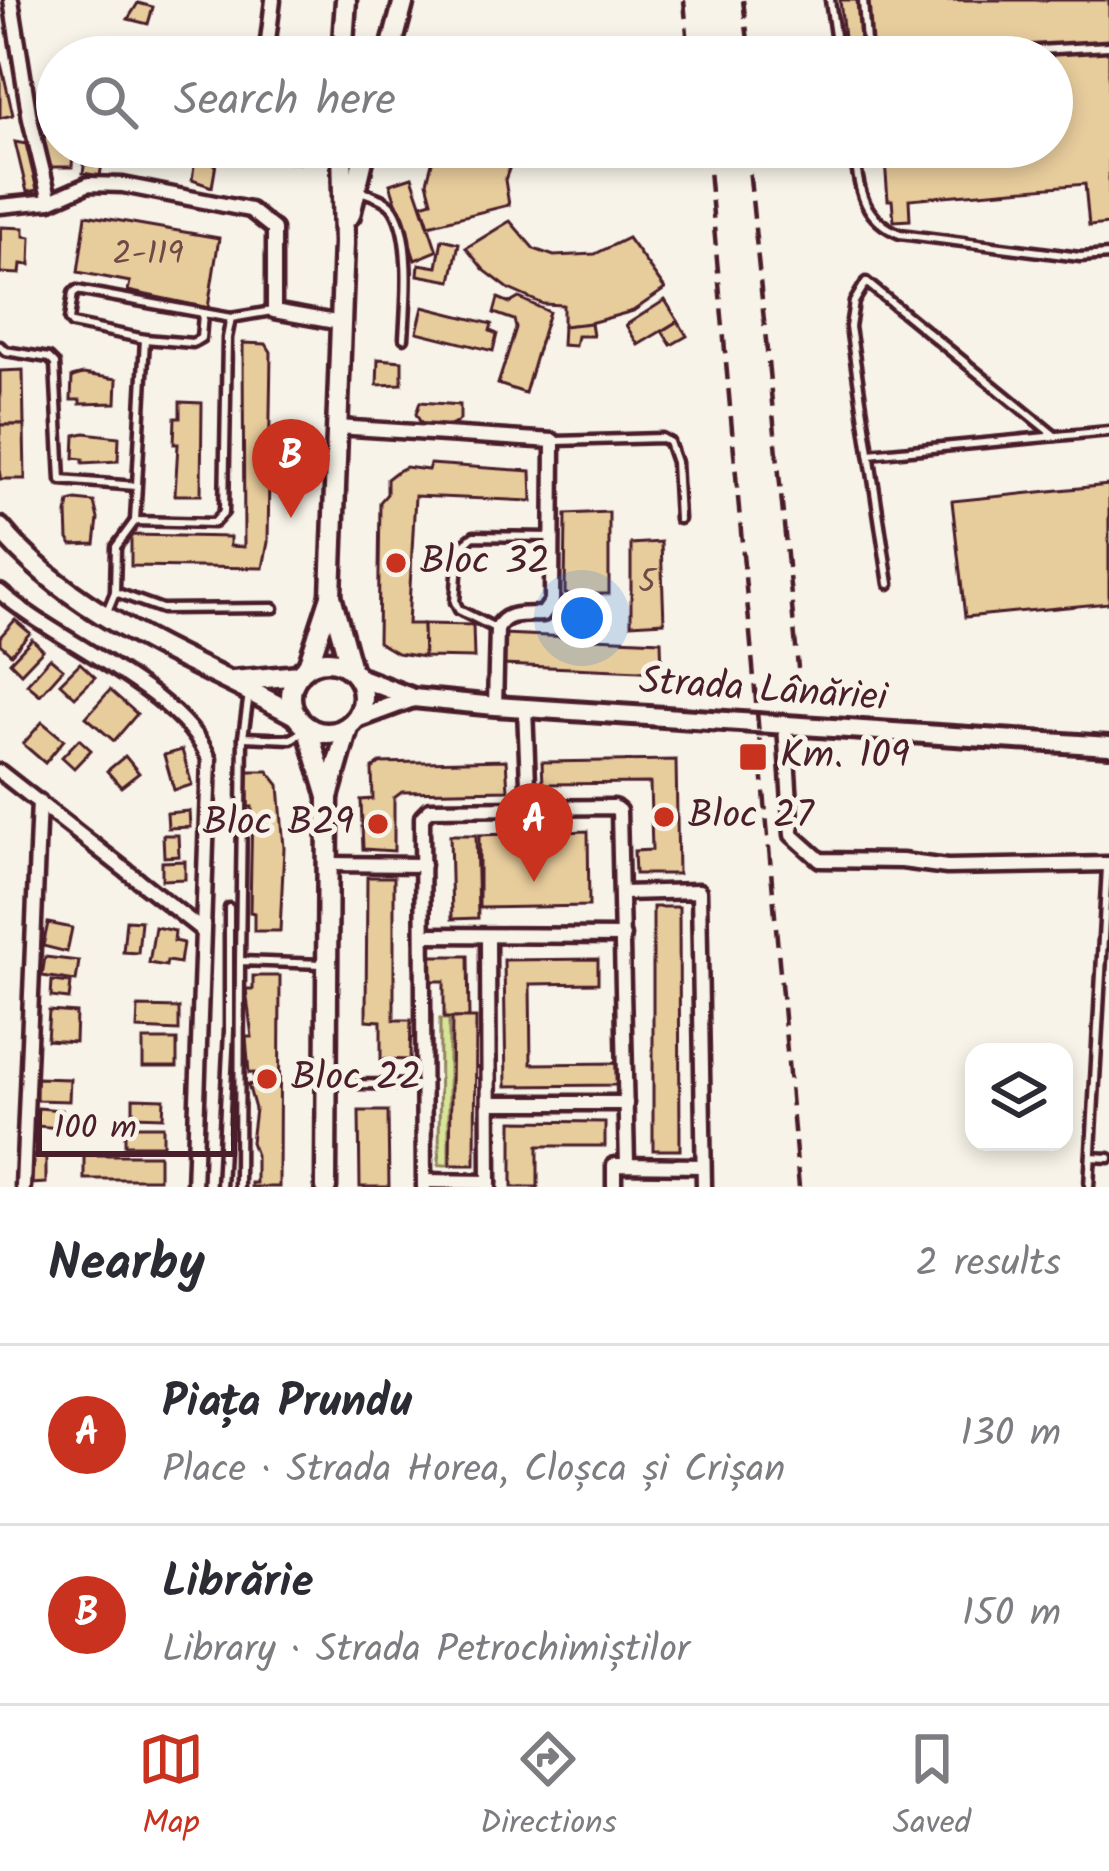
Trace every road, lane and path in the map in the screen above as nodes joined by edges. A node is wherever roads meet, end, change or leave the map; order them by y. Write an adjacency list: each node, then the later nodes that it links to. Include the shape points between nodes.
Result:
1 (11, 0): 14 (street)
2 (273, 0): 7 (street)
3 (346, 0): 8 (main road)
4 (404, 0): 9 (main road)
5 (830, 0): 10 (lane)
6 (862, 0): 11 (lane)
7 (269, 36)
8 (343, 36)
9 (394, 36)
10 (835, 36)
11 (865, 36)
12 (1109, 46): 13 (lane)
13 (1073, 48)
14 (36, 146)
15 (42, 168): 20 (street)
16 (342, 168): 22 (main road)
17 (361, 168): 19 (main road)
18 (858, 168): 23 (lane, via 872,217 900,234)
19 (356, 190): 22 (main road); 28 (lane, via 396,214 408,275)
20 (50, 201): 21 (street); 24 (street, via 89,184 123,185 250,210 274,229)
21 (0, 206)
22 (344, 243): 27 (main road)
23 (1109, 255)
24 (274, 311): 26 (lane); 27 (street)
25 (203, 314): 26 (lane); 29 (lane, via 197,342); 29 (lane, via 73,293 72,324)
26 (231, 318): 38 (lane, via 224,512 214,523)
27 (341, 322): 31 (main road)
28 (404, 338)
29 (145, 339): 36 (lane)
30 (0, 346): 36 (lane, via 55,364 61,480)
31 (337, 427): 34 (street); 44 (main road)
32 (1109, 431): 33 (lane)
33 (1055, 436): 35 (lane); 35 (lane, via 866,282 850,327)
34 (553, 441): 37 (lane, via 669,442); 40 (street)
35 (869, 454): 41 (lane)
36 (136, 486): 38 (lane)
37 (680, 519)
38 (135, 520): 43 (lane, via 116,547)
39 (0, 528): 46 (main road, via 36,567)
40 (553, 537): 47 (street, via 550,608 507,616); 47 (lane, via 474,536 459,548 455,602)
41 (889, 584)
42 (0, 592): 68 (street, via 200,737 209,759)
43 (115, 592): 45 (lane, via 162,609); 46 (lane)
44 (331, 596): 48 (main road); 49 (main road)
45 (274, 608)
46 (105, 617): 50 (main road)
47 (497, 629): 52 (street)
48 (303, 670): 49 (main road, via 329,661); 50 (main road); 54 (main road, via 291,695)
49 (354, 673): 51 (street); 55 (main road, via 364,698)
50 (242, 686): 54 (main road); 57 (lane)
51 (413, 698): 52 (street, Strada Lânăriei); 55 (street)
52 (495, 706): 53 (street, Strada Lânăriei)
53 (525, 708): 56 (street, Strada Lânăriei); 62 (street)
54 (302, 722): 55 (main road, via 327,733); 57 (lane, via 291,739); 60 (main road)
55 (352, 723): 60 (main road)
56 (785, 725): 58 (street, Strada Lânăriei); 64 (street, via 792,835 820,860)
57 (243, 737): 72 (lane)
58 (1109, 746)
59 (0, 772): 61 (street)
60 (328, 796): 63 (main road)
61 (39, 801): 68 (street); 86 (street)
62 (529, 808): 65 (street, via 424,812); 66 (street, via 619,811)
63 (327, 864): 65 (street); 73 (main road)
64 (1108, 864): 80 (lane)
65 (423, 865): 69 (street)
66 (622, 893): 71 (street); 83 (street, via 699,891)
67 (229, 908): 74 (lane)
68 (202, 930): 87 (street)
69 (423, 935): 70 (street); 77 (street)
70 (488, 936): 71 (street); 78 (street)
71 (623, 936): 79 (street)
72 (240, 961): 73 (lane); 75 (lane)
73 (327, 964): 76 (main road)
74 (229, 1031): 75 (lane); 88 (lane)
75 (239, 1032): 89 (lane)
76 (327, 1070): 77 (lane, via 360,1084); 90 (main road)
77 (423, 1085): 84 (street)
78 (489, 1103): 79 (street); 85 (street)
79 (626, 1103): 82 (street)
80 (1090, 1157): 81 (lane); 93 (lane)
81 (1109, 1158)
82 (627, 1165): 83 (street); 91 (street, via 614,1166)
83 (703, 1166): 92 (street)
84 (424, 1184): 85 (street)
85 (489, 1184)
86 (23, 1187)
87 (194, 1187)
88 (221, 1187)
89 (239, 1187)
90 (326, 1187)
91 (614, 1187)
92 (704, 1187)
93 (1089, 1187)

